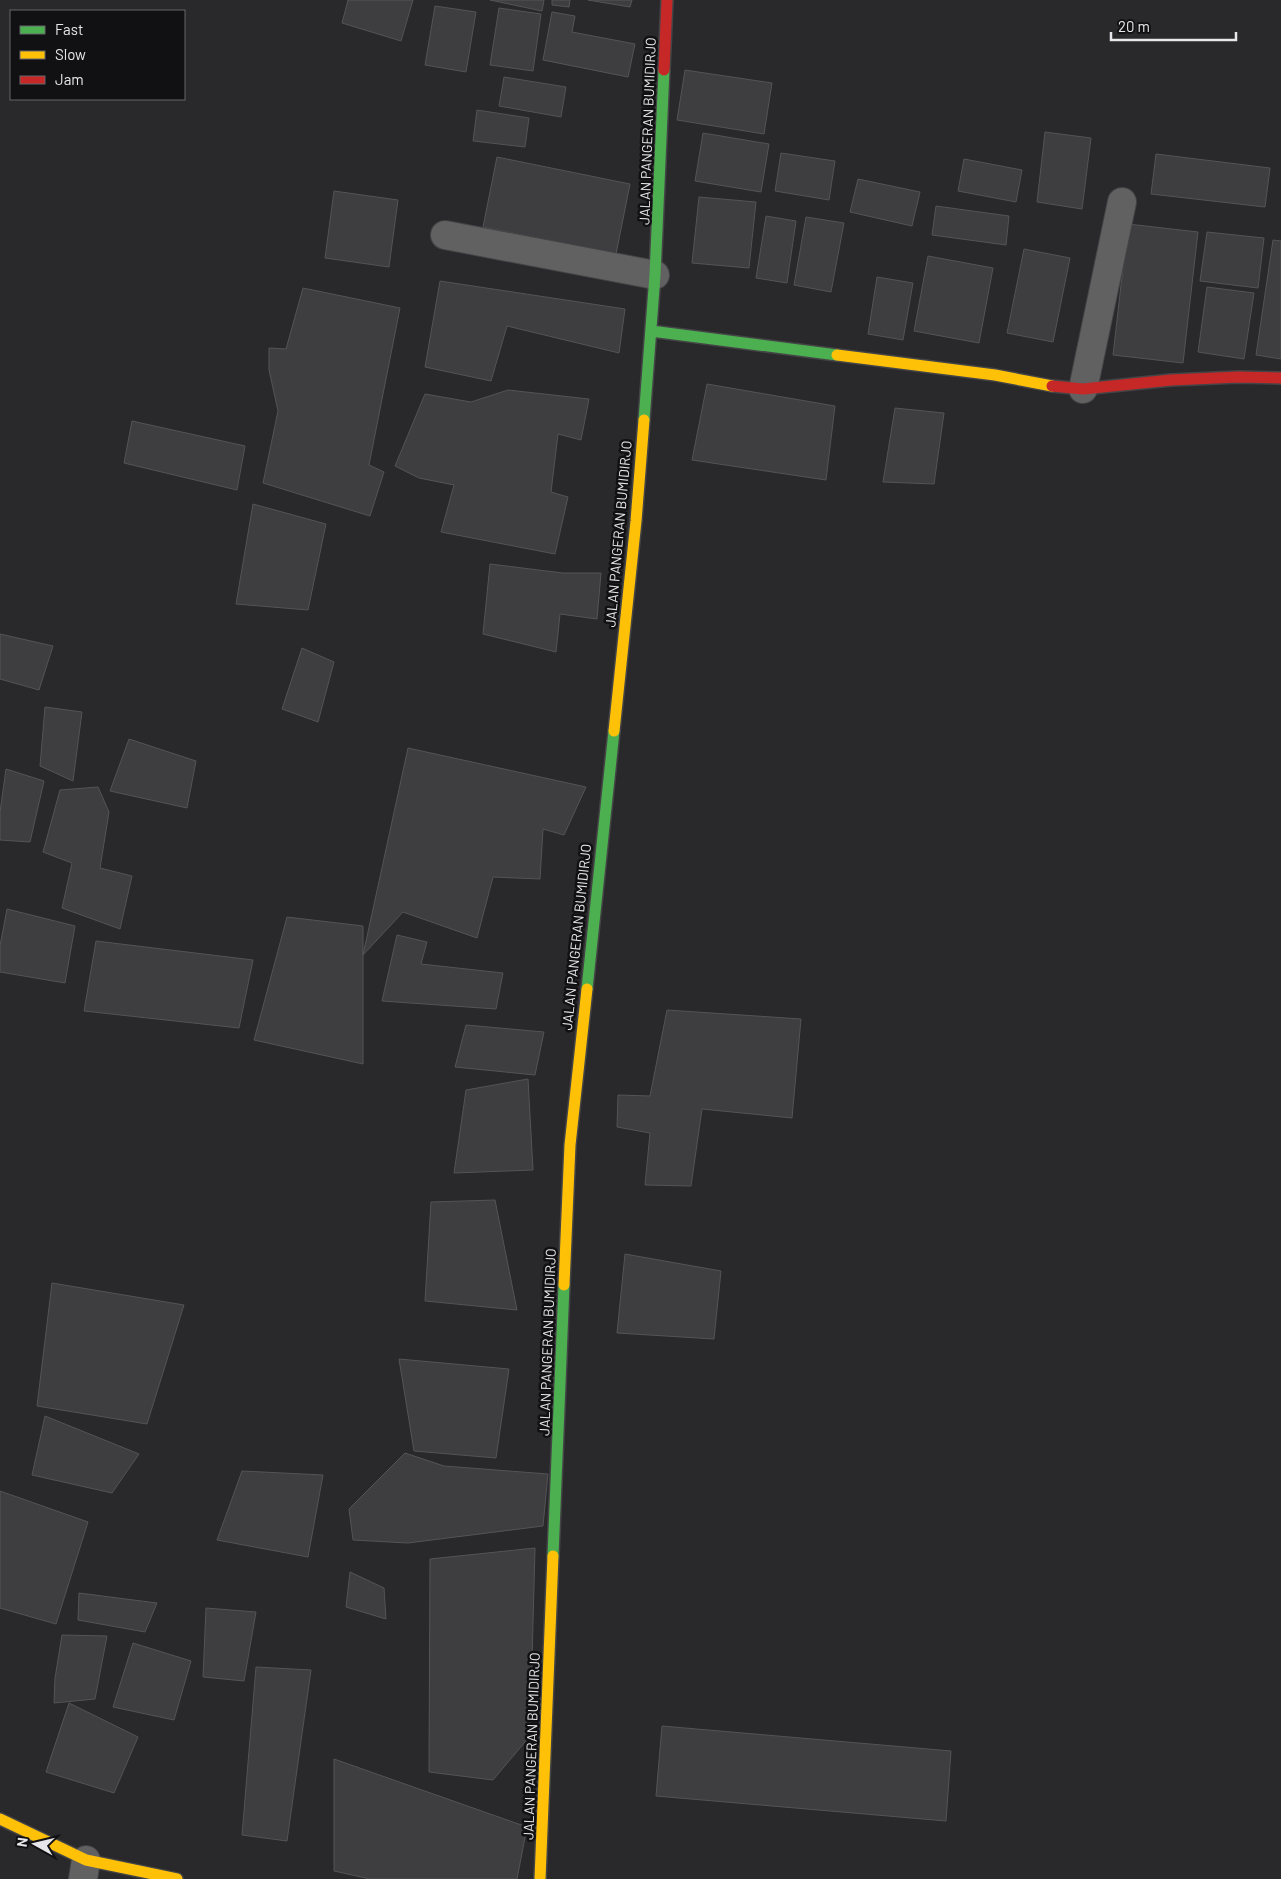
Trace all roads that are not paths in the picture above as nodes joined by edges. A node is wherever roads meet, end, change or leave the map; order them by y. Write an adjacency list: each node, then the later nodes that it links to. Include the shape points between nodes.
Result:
1 (668, 0): 4 (main road, JALAN PANGERAN BUMIDIRJO)
2 (1122, 202): 7 (street)
3 (445, 236): 4 (street)
4 (656, 276): 5 (main road, JALAN PANGERAN BUMIDIRJO)
5 (651, 331): 7 (main road); 11 (main road, JALAN PANGERAN BUMIDIRJO, via 636,521 570,1145)
6 (1281, 378): 7 (main road, via 1170,380)
7 (1084, 388)
8 (0, 1819): 9 (main road)
9 (84, 1869): 10 (main road)
10 (177, 1879)
11 (540, 1879)

